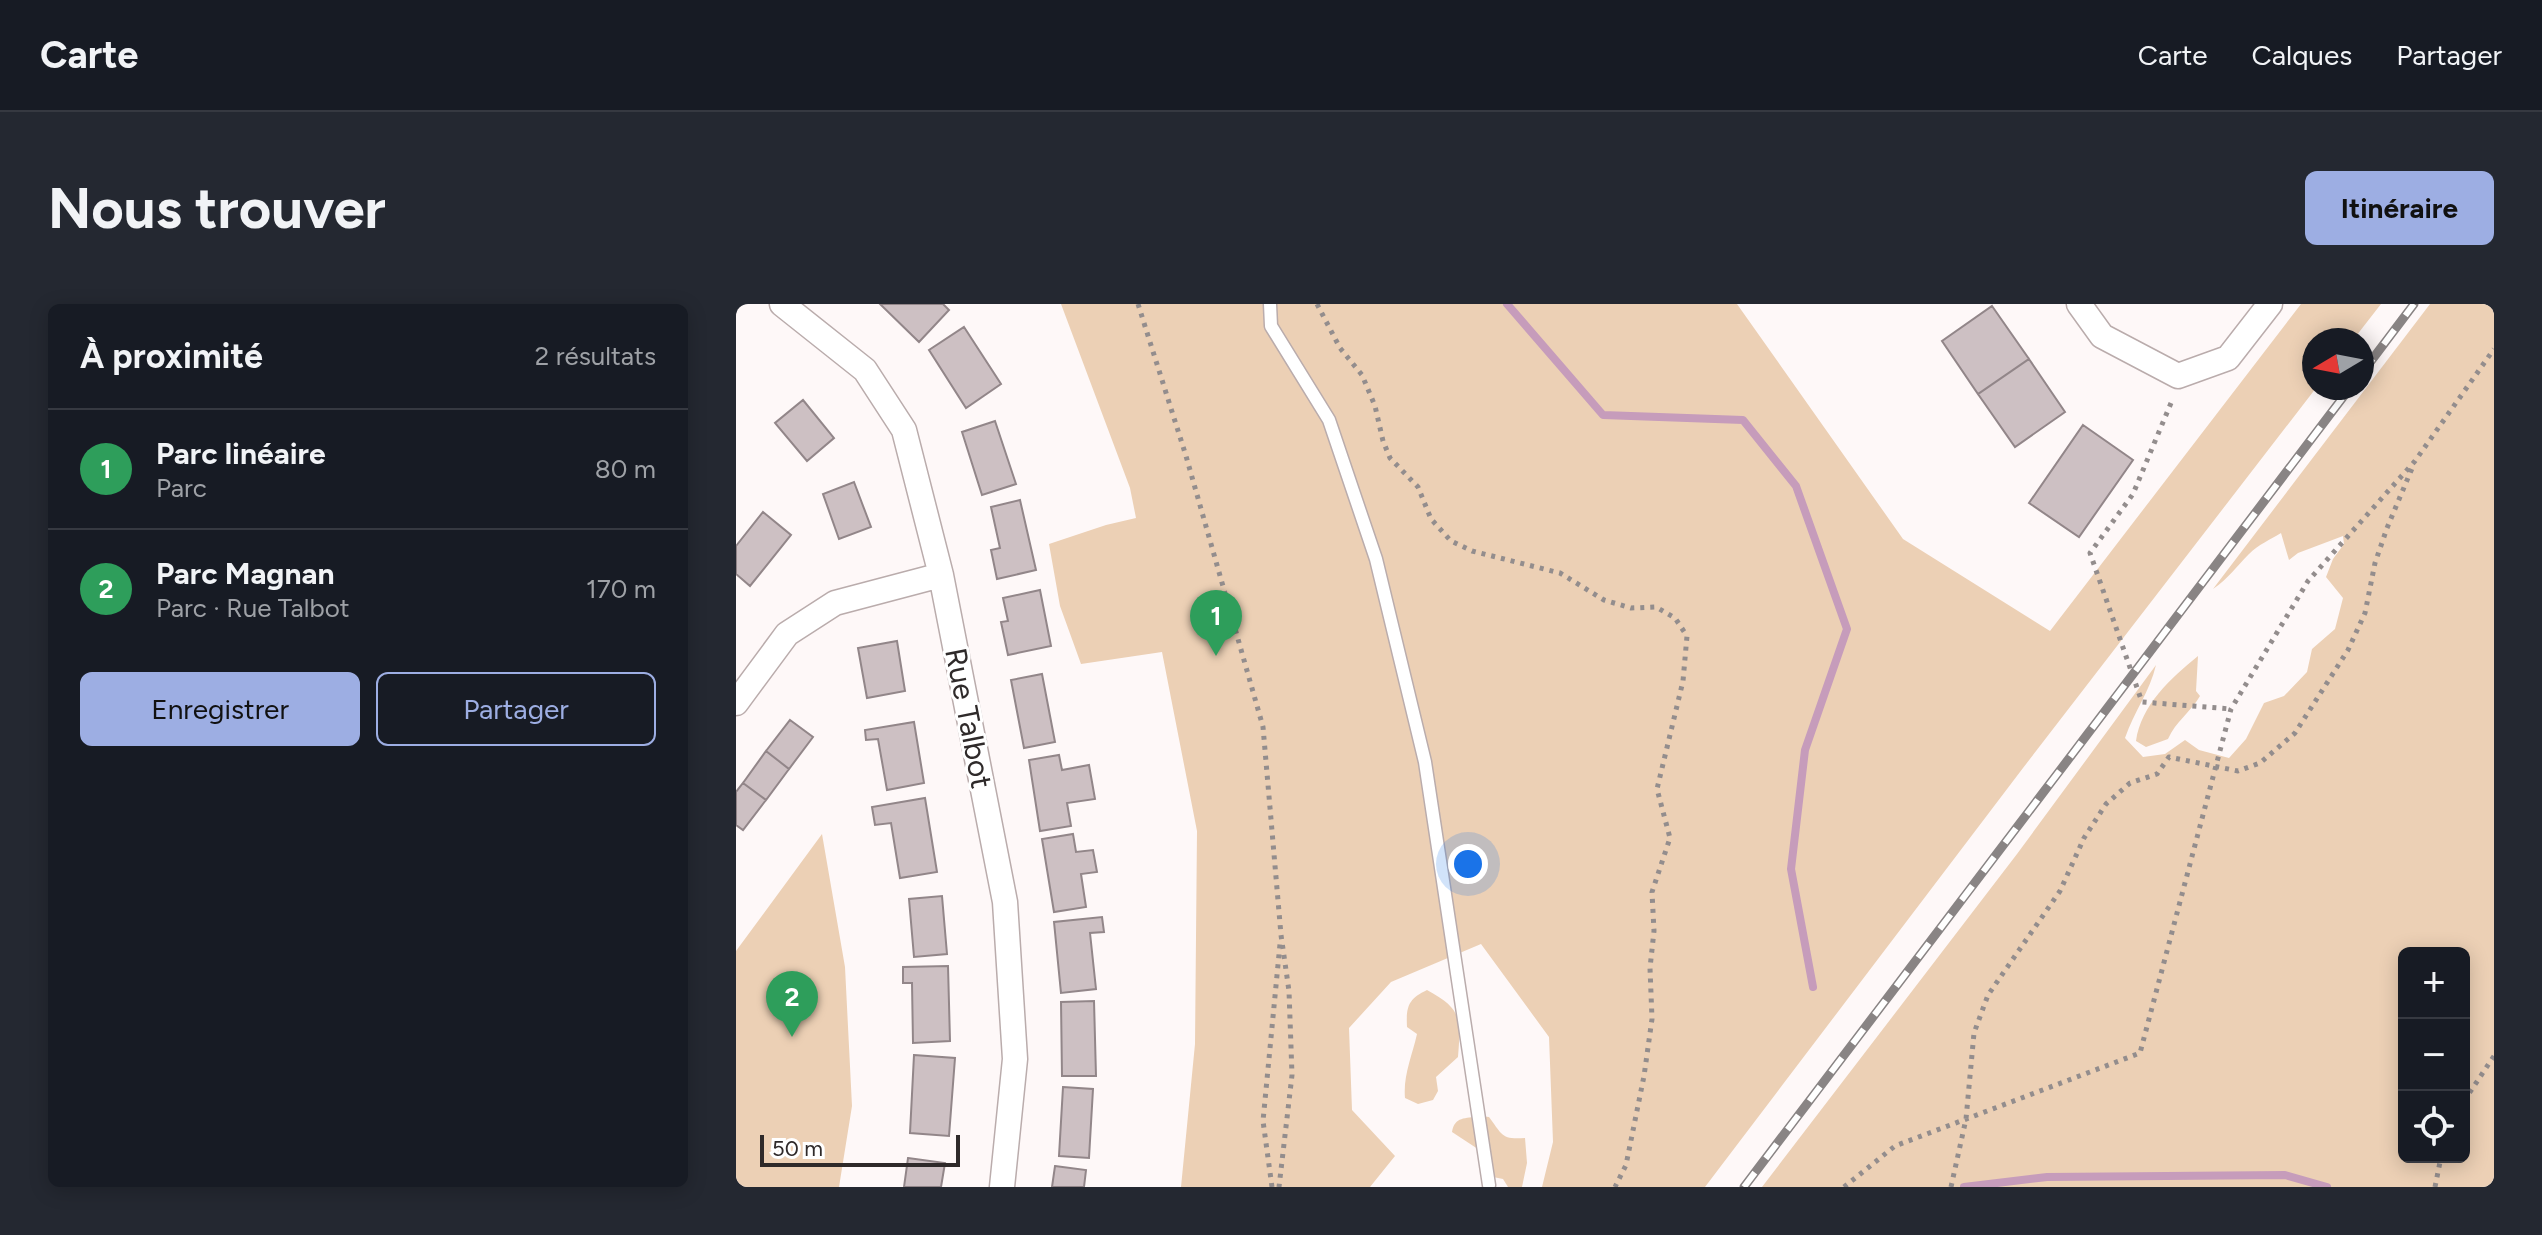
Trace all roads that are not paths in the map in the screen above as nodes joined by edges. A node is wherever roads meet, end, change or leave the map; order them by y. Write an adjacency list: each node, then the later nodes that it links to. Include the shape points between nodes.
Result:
1 (782, 304): 5 (street, Rue Talbot, via 865,370 904,430)
2 (1270, 304): 7 (lane, via 1271,326 1329,420 1376,559 1425,762)
3 (2079, 304): 4 (street, via 2102,336 2178,376 2228,358)
4 (2270, 304)
5 (941, 575): 6 (street, via 835,603 787,634); 8 (street, Rue Talbot, via 1005,902 1015,1059)
6 (736, 703)
7 (1489, 1185)
8 (1002, 1187)

